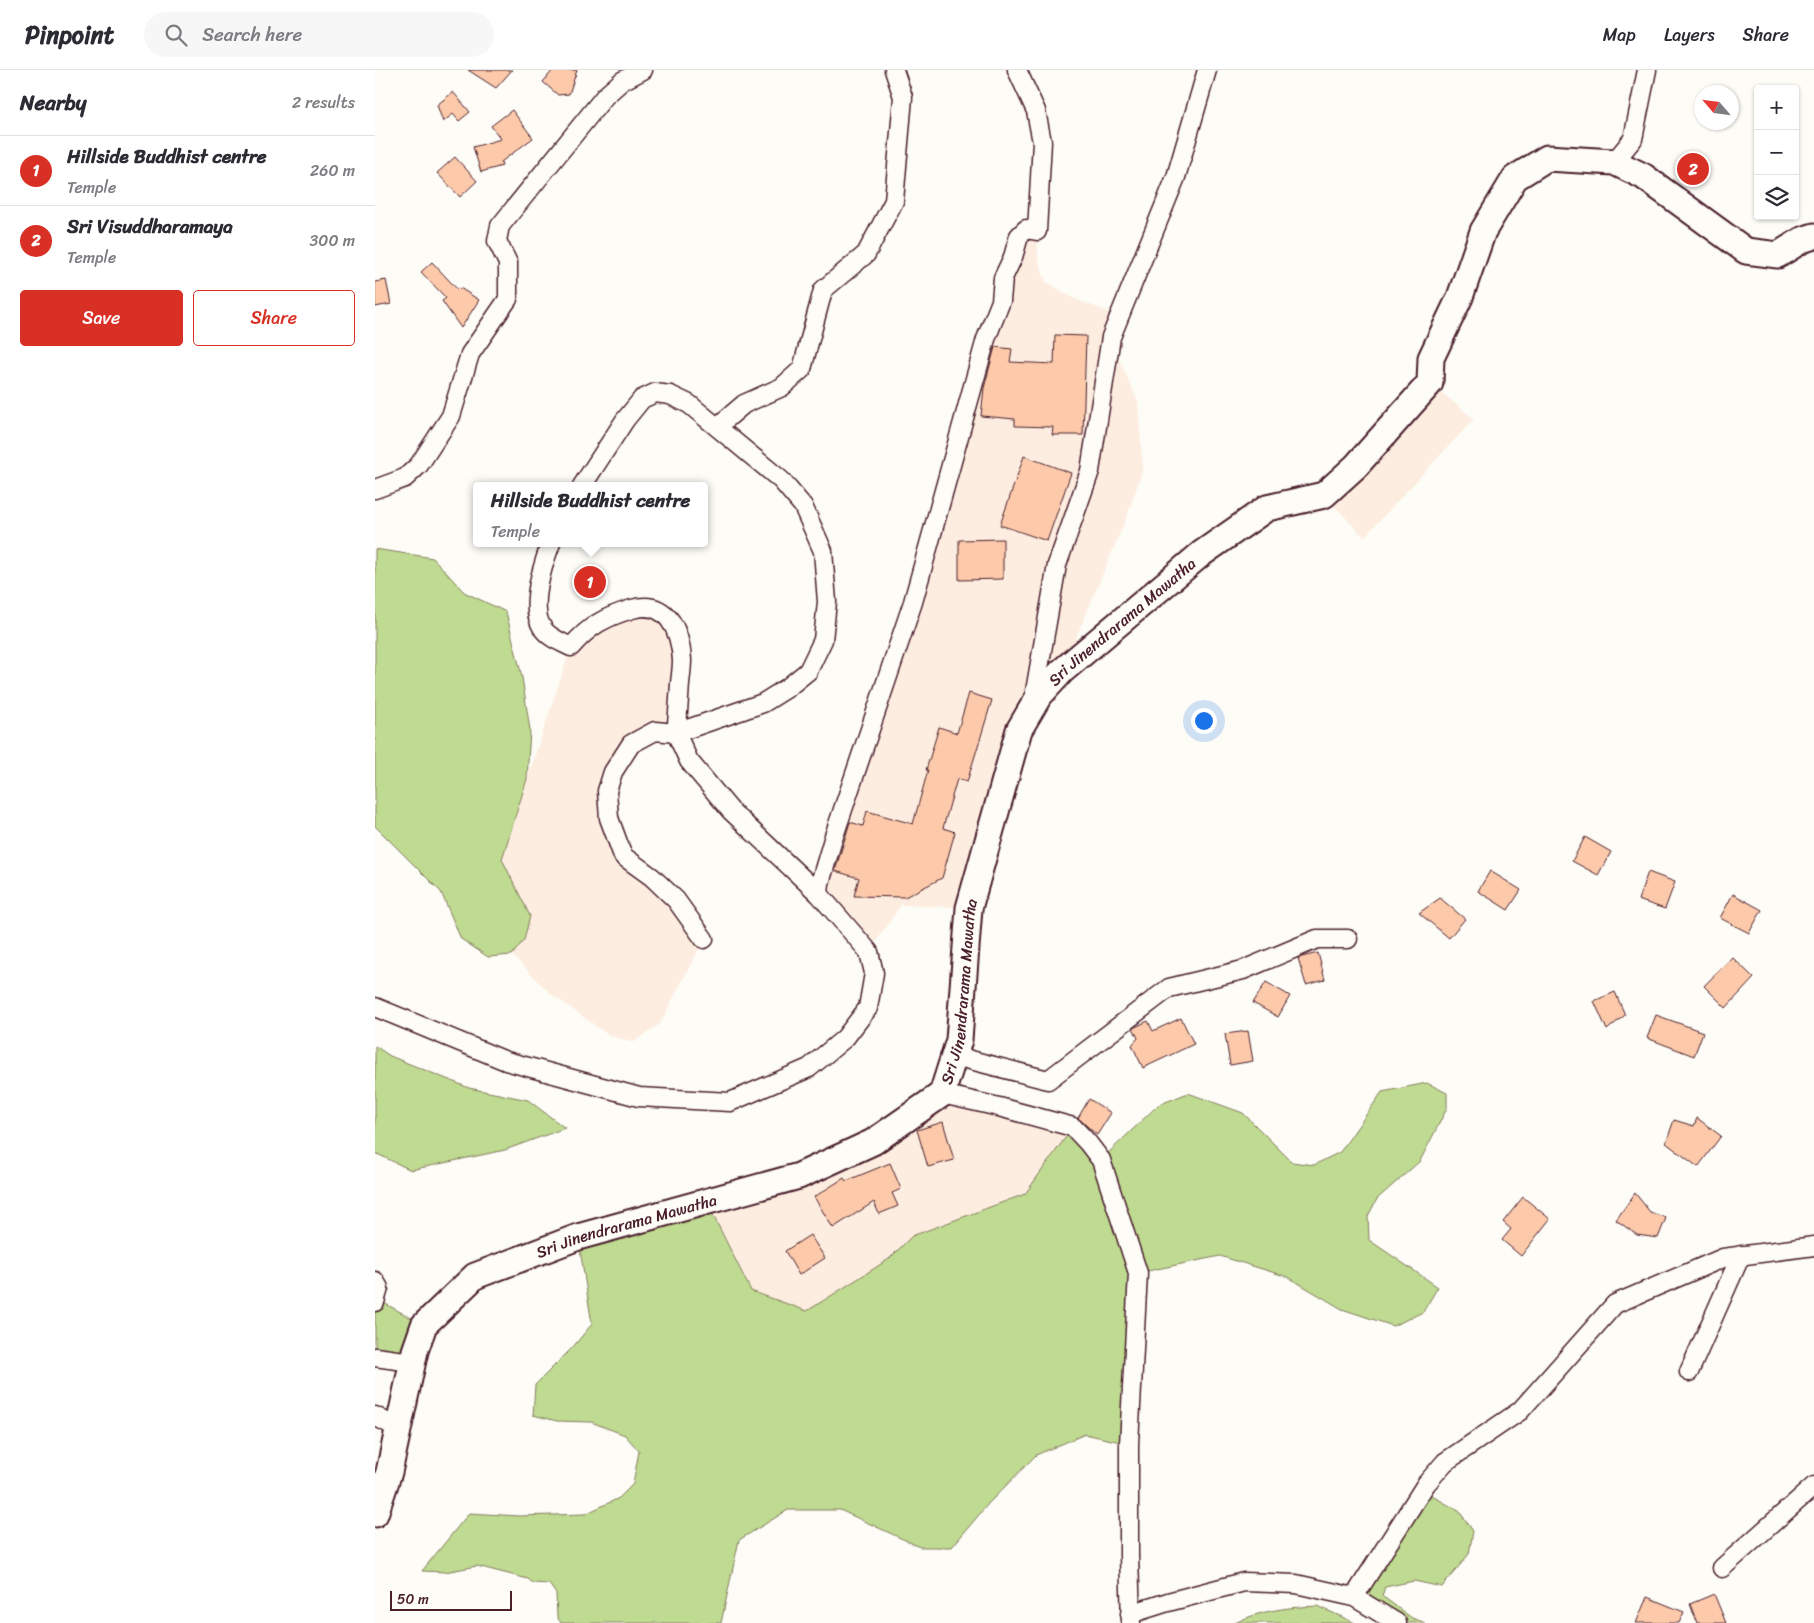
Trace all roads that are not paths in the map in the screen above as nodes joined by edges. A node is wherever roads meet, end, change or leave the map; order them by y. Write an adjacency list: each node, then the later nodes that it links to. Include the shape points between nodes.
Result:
1 (643, 70): 10 (street, via 622,81 605,96 500,226 497,241 508,263 508,299 470,354 451,416 419,465 405,478)
2 (895, 70): 8 (street, via 903,97 894,201 866,254 823,290 802,369 782,387 744,404)
3 (1017, 70): 14 (street, via 1036,111 1043,142 1037,231 1026,229 1019,236 1003,278 1001,301 986,339 913,602 833,839)
4 (1207, 70): 12 (street, via 1176,177 1111,337 1090,471 1057,565 1035,691)
5 (1647, 70): 6 (street, via 1633,139)
6 (1614, 162): 7 (main road, via 1643,176 1746,251 1778,255); 12 (main road, Sri Jinendrarama Mawatha, via 1547,158 1515,178 1483,231 1460,297 1431,358 1430,384 1356,466 1324,496 1267,508 1208,549 1069,664)
7 (1810, 233)
8 (717, 427): 9 (street, via 689,404 670,395 655,393 642,399 625,420); 13 (street, via 781,480 803,506 823,551 827,602 823,640 808,671 787,688 763,703)
9 (585, 482)
10 (375, 489)
11 (550, 547): 13 (street, via 540,574 537,614 542,629 554,638 571,647 601,620 640,607 654,608 667,615 676,630 682,660)
12 (1039, 696): 18 (main road, Sri Jinendrarama Mawatha, via 1019,730 969,908)
13 (677, 733): 14 (street, via 689,761 730,810); 15 (street, via 655,731 631,744 613,772 607,791 609,818 623,856 676,900)
14 (819, 894): 17 (street, via 869,952 874,973 868,1008 845,1038 809,1068 730,1102 639,1097 506,1060)
15 (704, 939)
16 (1348, 939): 18 (street, via 1317,939 1243,970 1169,988 1048,1080)
17 (375, 1007)
18 (955, 1056): 19 (main road, Sri Jinendrarama Mawatha)
19 (942, 1094): 25 (main road, Sri Jinendrarama Mawatha, via 873,1142 799,1176 578,1237 475,1276 424,1325); 33 (street, via 1073,1127 1101,1160 1138,1273 1129,1444)
20 (1814, 1246): 21 (street)
21 (1741, 1254): 26 (street); 32 (street, via 1723,1258 1615,1304 1520,1411 1445,1462 1426,1484)
22 (375, 1282): 23 (street, via 379,1288)
23 (375, 1302)
24 (375, 1357): 25 (street)
25 (412, 1362): 28 (main road, Sri Jinendrarama Mawatha)
26 (1689, 1372)
27 (375, 1416): 28 (street)
28 (399, 1430): 30 (main road, Sri Jinendrarama Mawatha)
29 (1814, 1486): 31 (street)
30 (375, 1514)
31 (1722, 1568)
32 (1354, 1596): 33 (street, via 1296,1584 1244,1582 1168,1602); 34 (street)
33 (1131, 1619)
34 (1397, 1623)

